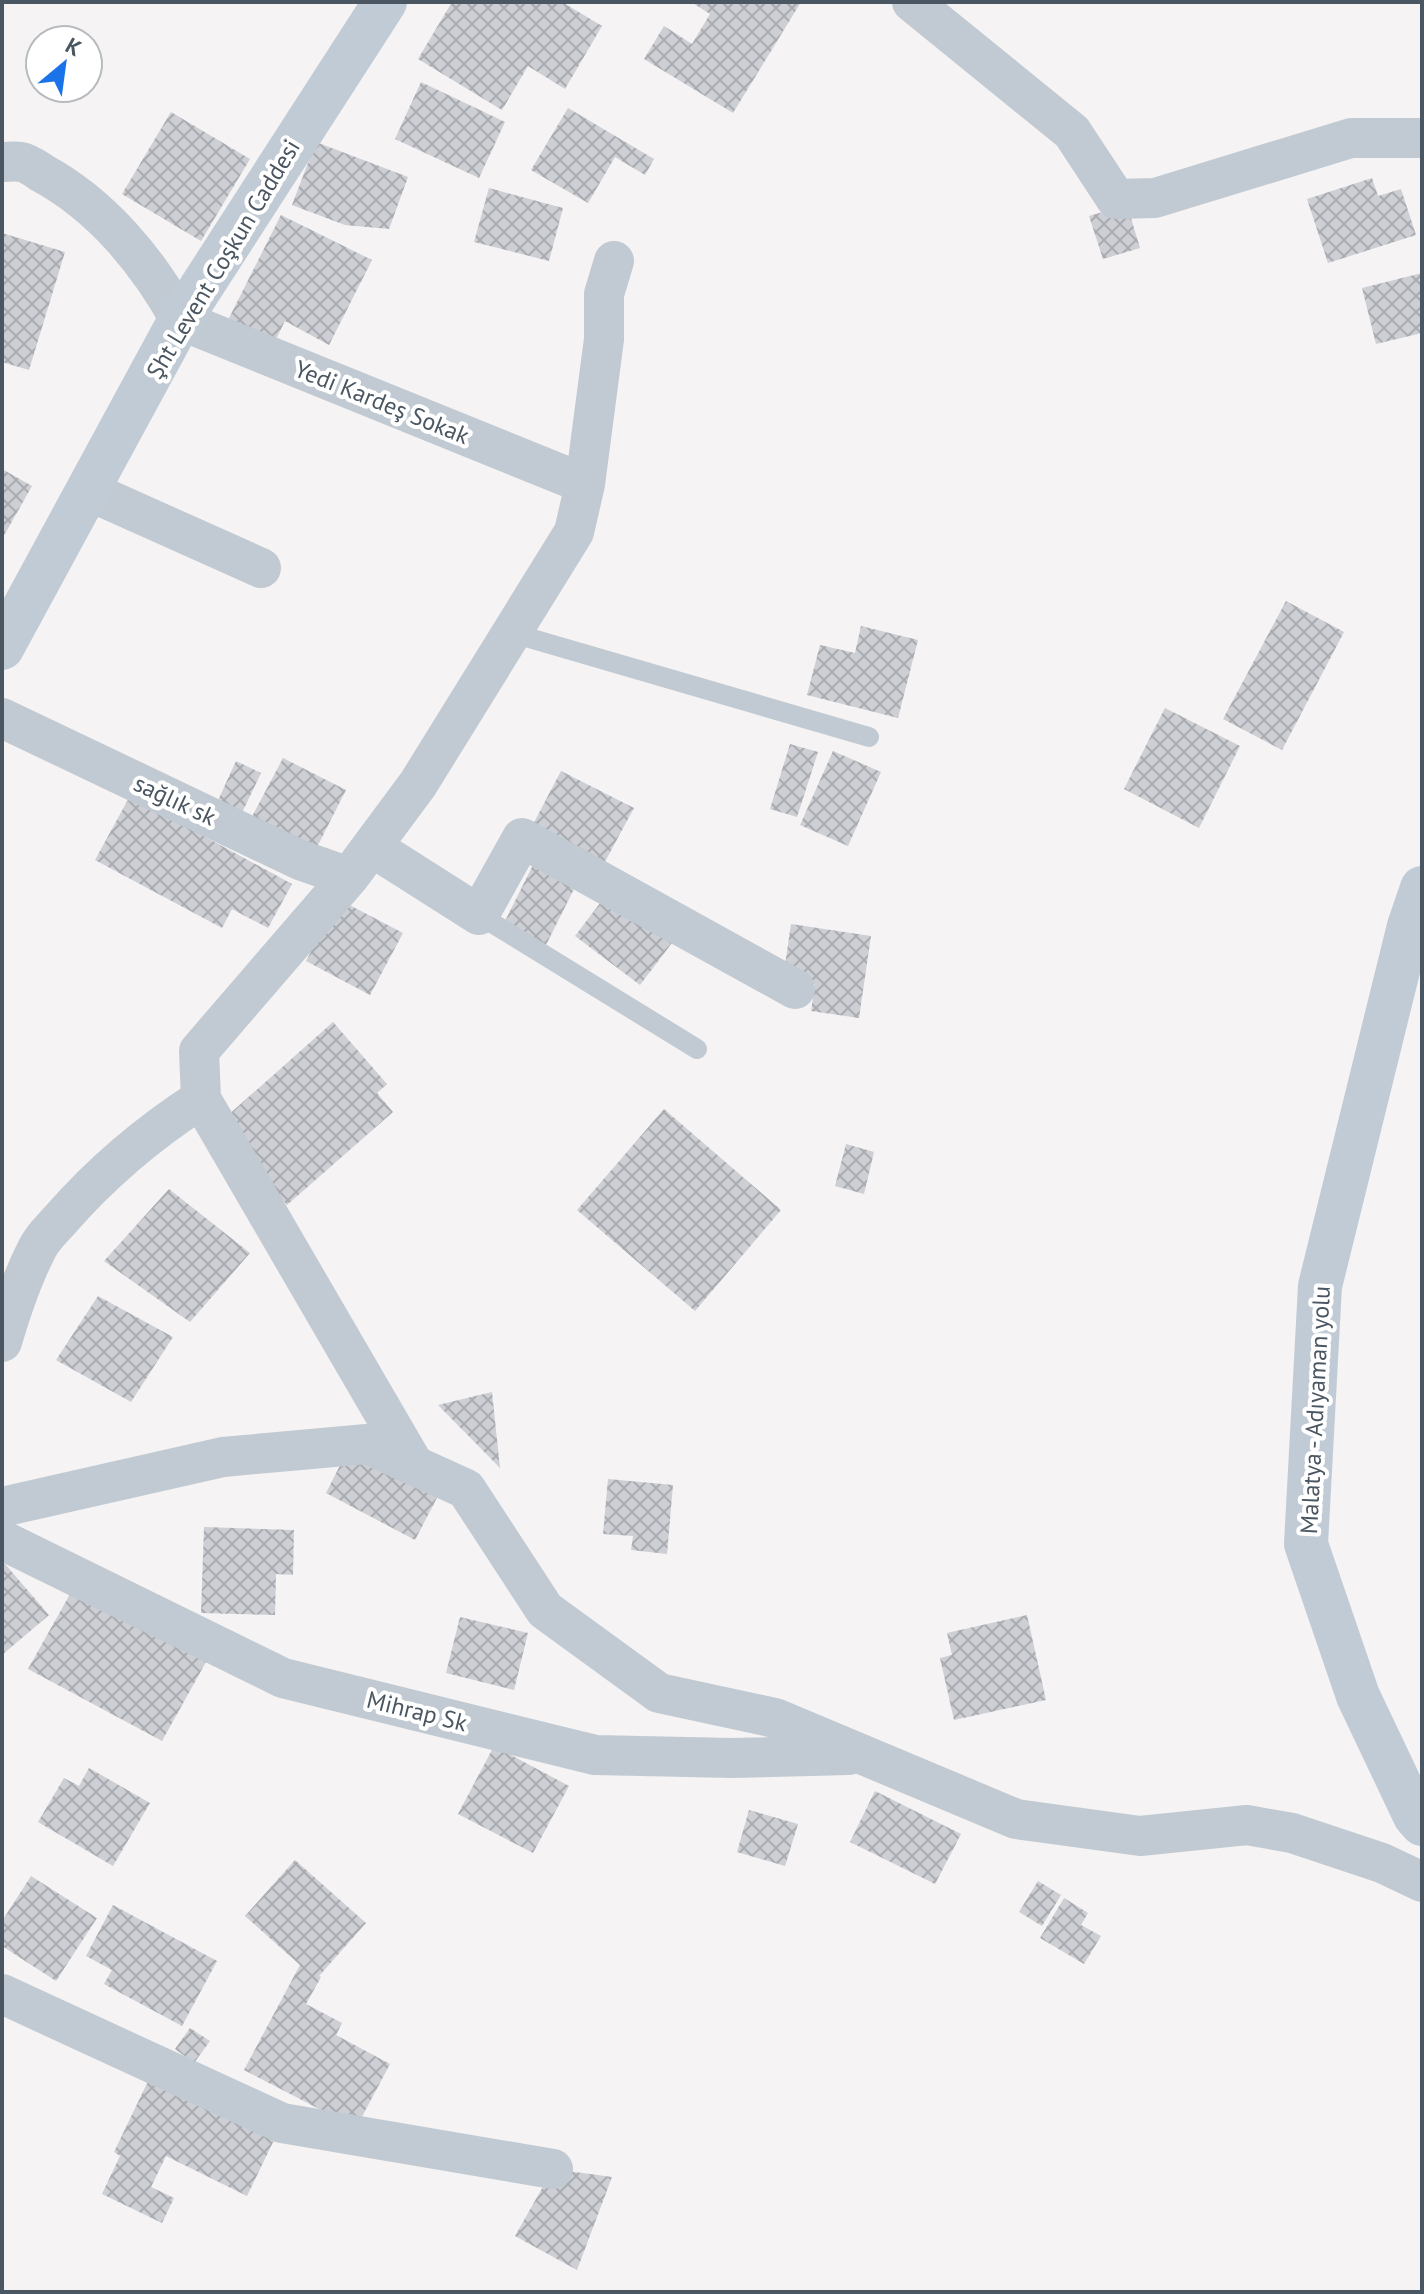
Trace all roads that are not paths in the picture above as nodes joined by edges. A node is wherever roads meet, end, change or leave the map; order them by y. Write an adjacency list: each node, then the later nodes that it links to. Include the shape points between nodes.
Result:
1 (385, 2): 6 (main road, Şht Levent Coşkun Caddesi)
2 (912, 2): 3 (street, via 1072,132 1116,199 1155,198 1351,138)
3 (1422, 138)
4 (2, 162): 6 (street, via 23,162 63,184 97,213 162,286)
5 (609, 278): 7 (street)
6 (180, 320): 7 (street, Yedi Kardeş Sokak); 8 (main road, Şht Levent Coşkun Caddesi)
7 (585, 484): 10 (street, via 574,532)
8 (89, 491): 9 (street); 11 (main road, Şht Levent Coşkun Caddesi)
9 (261, 568)
10 (512, 633): 13 (lane); 14 (street, via 418,784)
11 (2, 648)
12 (2, 718): 14 (street, sağlık sk, via 300,860)
13 (869, 737)
14 (361, 862): 16 (street, sağlık sk); 19 (street, via 199,1051)
15 (1422, 888): 25 (main road, Malatya - Adıyaman yolu, via 1320,1286 1306,1544 1358,1696)
16 (479, 915): 17 (street, via 522,838); 18 (lane)
17 (795, 989)
18 (697, 1049)
19 (201, 1099): 20 (street, via 116,1163 38,1246); 21 (street)
20 (2, 1342)
21 (414, 1465): 22 (street, via 367,1444 223,1457); 24 (street, via 466,1489 545,1610 659,1693 775,1718)
22 (2, 1507)
23 (2, 1540): 24 (street, Mihrap Sk, via 283,1678 580,1752 732,1758)
24 (863, 1754): 26 (street, via 1016,1819 1140,1836 1247,1825 1292,1833)
25 (1422, 1824)
26 (1422, 1882)
27 (2, 1994): 28 (street, via 282,2123)
28 (553, 2169)

